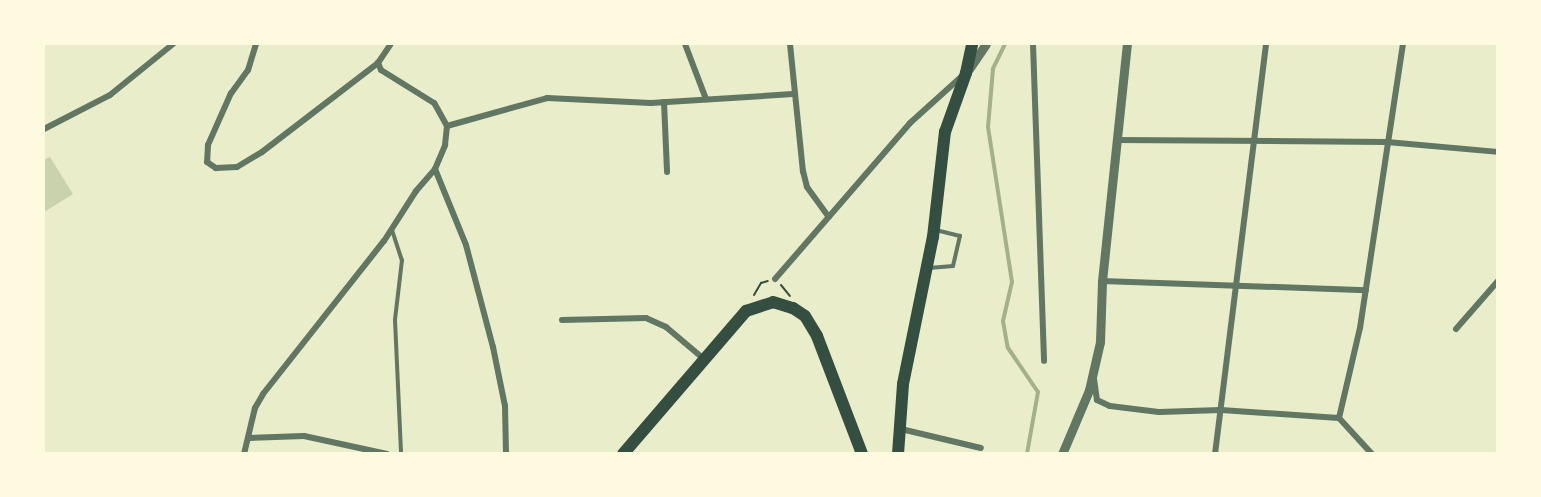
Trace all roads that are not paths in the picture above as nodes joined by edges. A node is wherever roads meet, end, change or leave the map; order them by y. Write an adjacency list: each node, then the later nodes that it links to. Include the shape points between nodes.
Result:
1 (173, 44): 18 (street, via 110,95)
2 (256, 44): 12 (street, via 249,70 231,93 208,145 207,162 216,168 237,167 262,152)
3 (391, 44): 12 (street)
4 (685, 44): 15 (street)
5 (790, 44): 14 (street)
6 (972, 44): 13 (highway)
7 (986, 44): 13 (street)
8 (1033, 44): 37 (street)
9 (1127, 44): 19 (street)
10 (1266, 44): 21 (street)
11 (1403, 44): 20 (street)
12 (378, 63): 17 (street, via 381,70 434,103)
13 (966, 73): 25 (street, via 910,123); 27 (highway, via 945,132)
14 (794, 94): 15 (street); 25 (street, via 807,188)
15 (706, 99): 16 (street)
16 (664, 102): 17 (street, via 548,98); 24 (street)
17 (447, 126): 23 (street, via 445,145)
18 (44, 129)
19 (1116, 140): 21 (street); 30 (street)
20 (1387, 141): 21 (street); 22 (street); 33 (street)
21 (1254, 142): 32 (street)
22 (1497, 152)
23 (435, 169): 26 (street); 47 (street, via 466,245 493,347 505,406)
24 (667, 172)
25 (829, 216): 29 (street)
26 (392, 229): 42 (street, via 263,393 255,408); 46 (lane, via 402,260 395,320)
27 (934, 229): 28 (highway); 28 (lane, via 960,236 953,266)
28 (926, 269): 41 (highway, via 904,374)
29 (775, 279)
30 (1102, 281): 32 (street); 38 (street, via 1100,342)
31 (1497, 281): 35 (street)
32 (1236, 284): 33 (street); 39 (street)
33 (1366, 290): 40 (street)
34 (562, 320): 36 (street, via 646,318 666,327)
35 (1456, 329)
36 (705, 359): 48 (highway); 49 (highway, via 746,311 773,302 793,308 805,316 817,336)
37 (1044, 361)
38 (1093, 374): 39 (street, via 1101,404 1159,412); 51 (street)
39 (1221, 410): 40 (street); 52 (street)
40 (1339, 417): 53 (street)
41 (901, 429): 43 (street); 50 (highway)
42 (249, 438): 44 (street); 45 (street, via 304,436)
43 (981, 448)
44 (244, 453)
45 (387, 453)
46 (401, 453)
47 (506, 453)
48 (622, 453)
49 (862, 453)
50 (898, 453)
51 (1062, 453)
52 (1215, 453)
53 (1372, 453)

